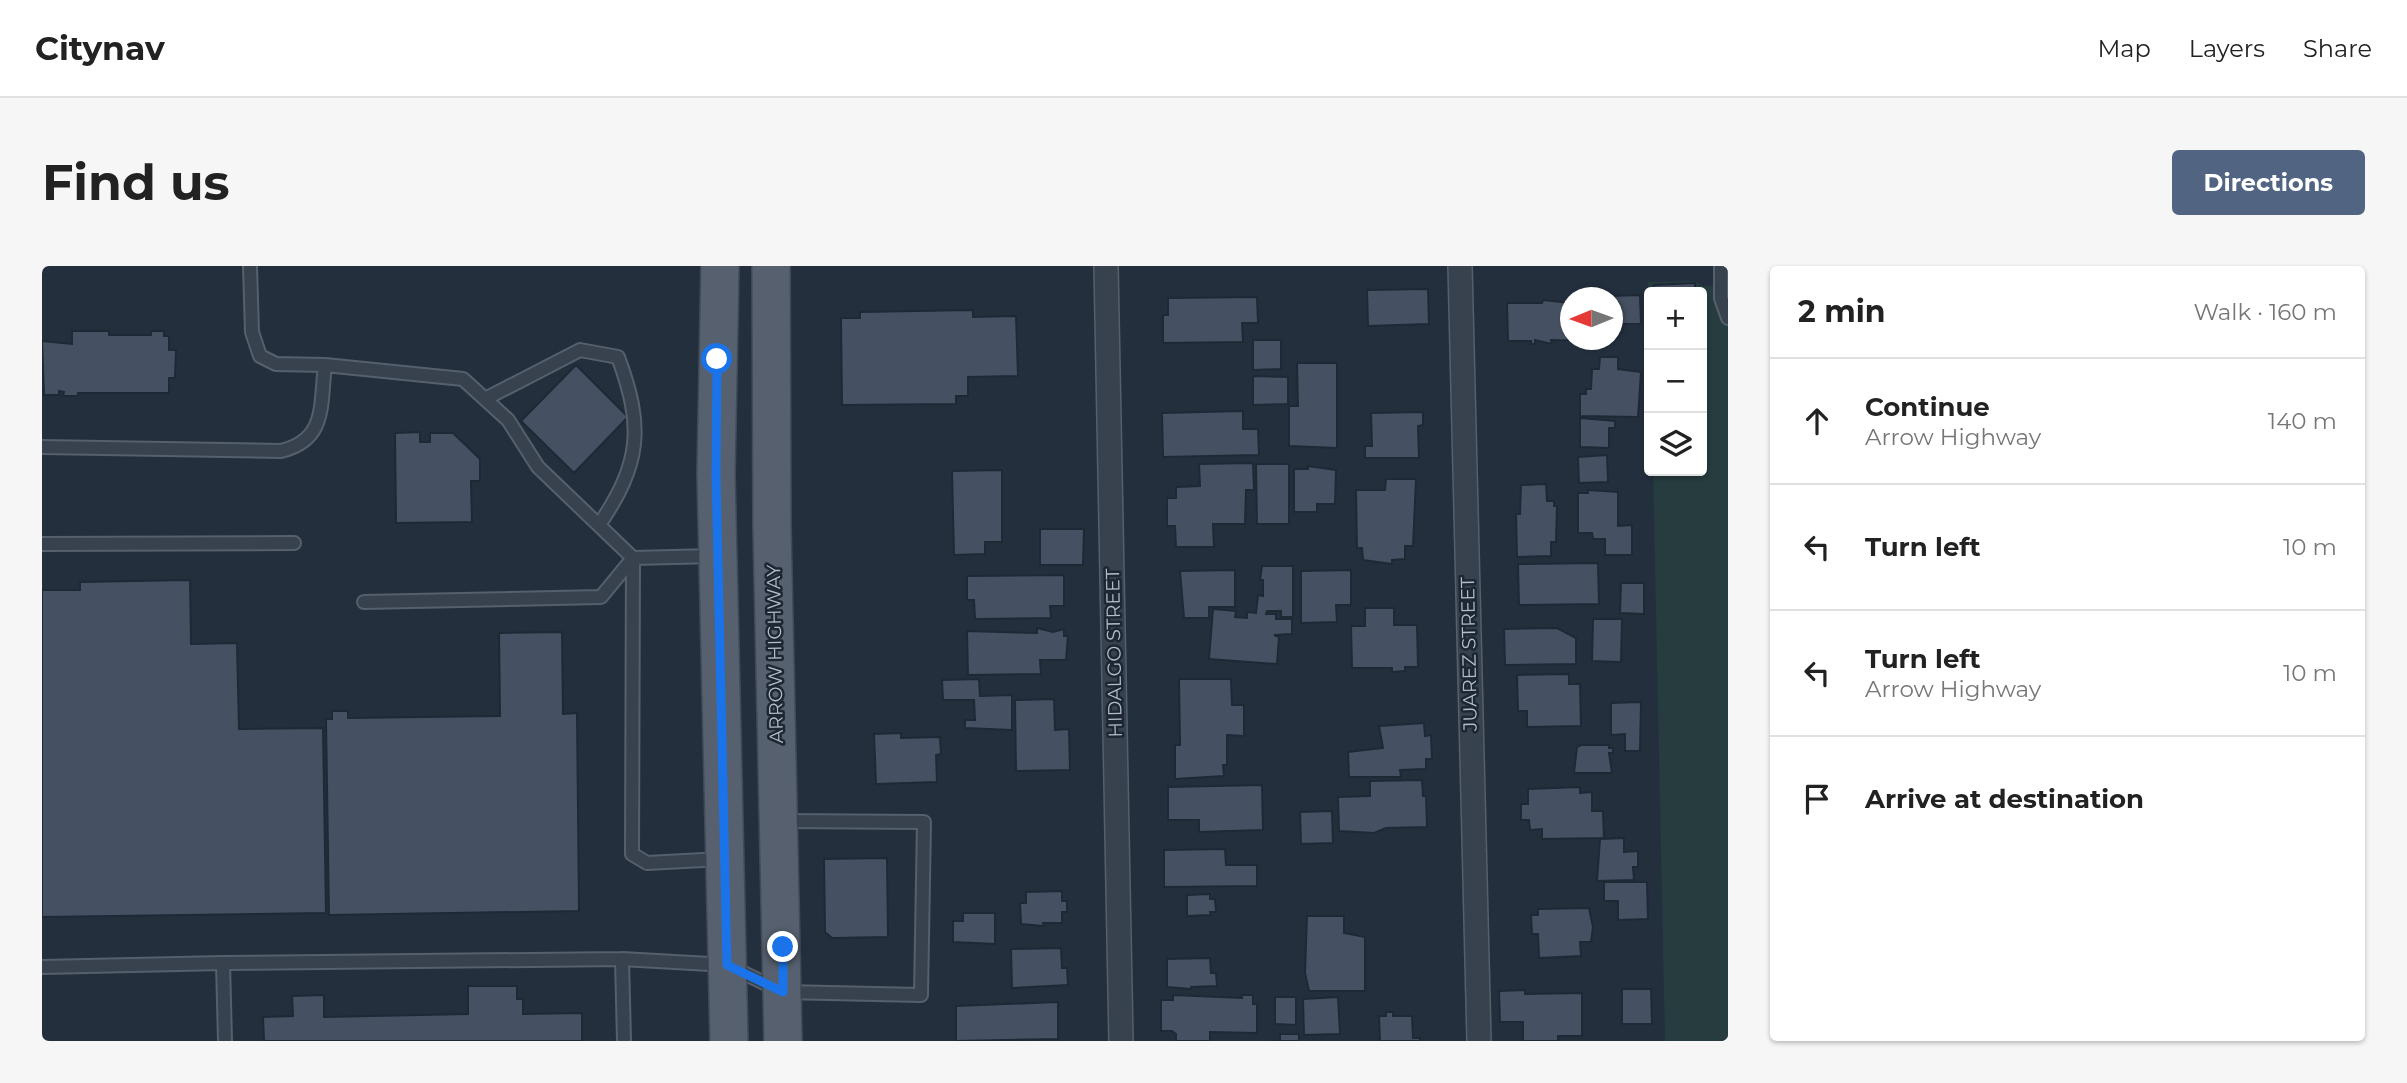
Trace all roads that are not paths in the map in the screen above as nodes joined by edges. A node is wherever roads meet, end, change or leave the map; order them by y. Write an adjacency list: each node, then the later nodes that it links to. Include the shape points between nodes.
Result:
1 (250, 266): 8 (lane, via 252,332 260,356 276,364)
2 (720, 266): 14 (main road)
3 (771, 266): 17 (main road, ARROW HIGHWAY)
4 (1106, 266): 28 (street, HIDALGO STREET)
5 (1460, 266): 29 (street, JUAREZ STREET)
6 (1721, 266): 7 (lane, via 1721,298)
7 (1728, 318)
8 (325, 365): 9 (lane, via 463,379); 10 (lane, via 317,429 301,446 281,451)
9 (485, 399): 11 (lane, via 508,419 537,467); 11 (lane, via 580,350 618,358 632,397 636,444 617,499)
10 (42, 447)
11 (599, 525): 15 (lane)
12 (294, 543): 13 (lane)
13 (42, 544)
14 (718, 556): 15 (lane); 18 (main road)
15 (633, 558): 16 (lane, via 601,597); 18 (lane, via 632,854 647,863)
16 (364, 602)
17 (778, 821): 23 (main road, ARROW HIGHWAY); 23 (lane, via 924,822 921,995)
18 (725, 858): 21 (main road)
19 (622, 959): 20 (lane); 21 (lane); 25 (lane)
20 (223, 963): 22 (lane); 24 (lane)
21 (727, 965): 23 (lane); 26 (main road)
22 (42, 967)
23 (783, 992): 27 (main road, ARROW HIGHWAY)
24 (225, 1041)
25 (624, 1041)
26 (729, 1041)
27 (783, 1041)
28 (1121, 1041)
29 (1479, 1041)

